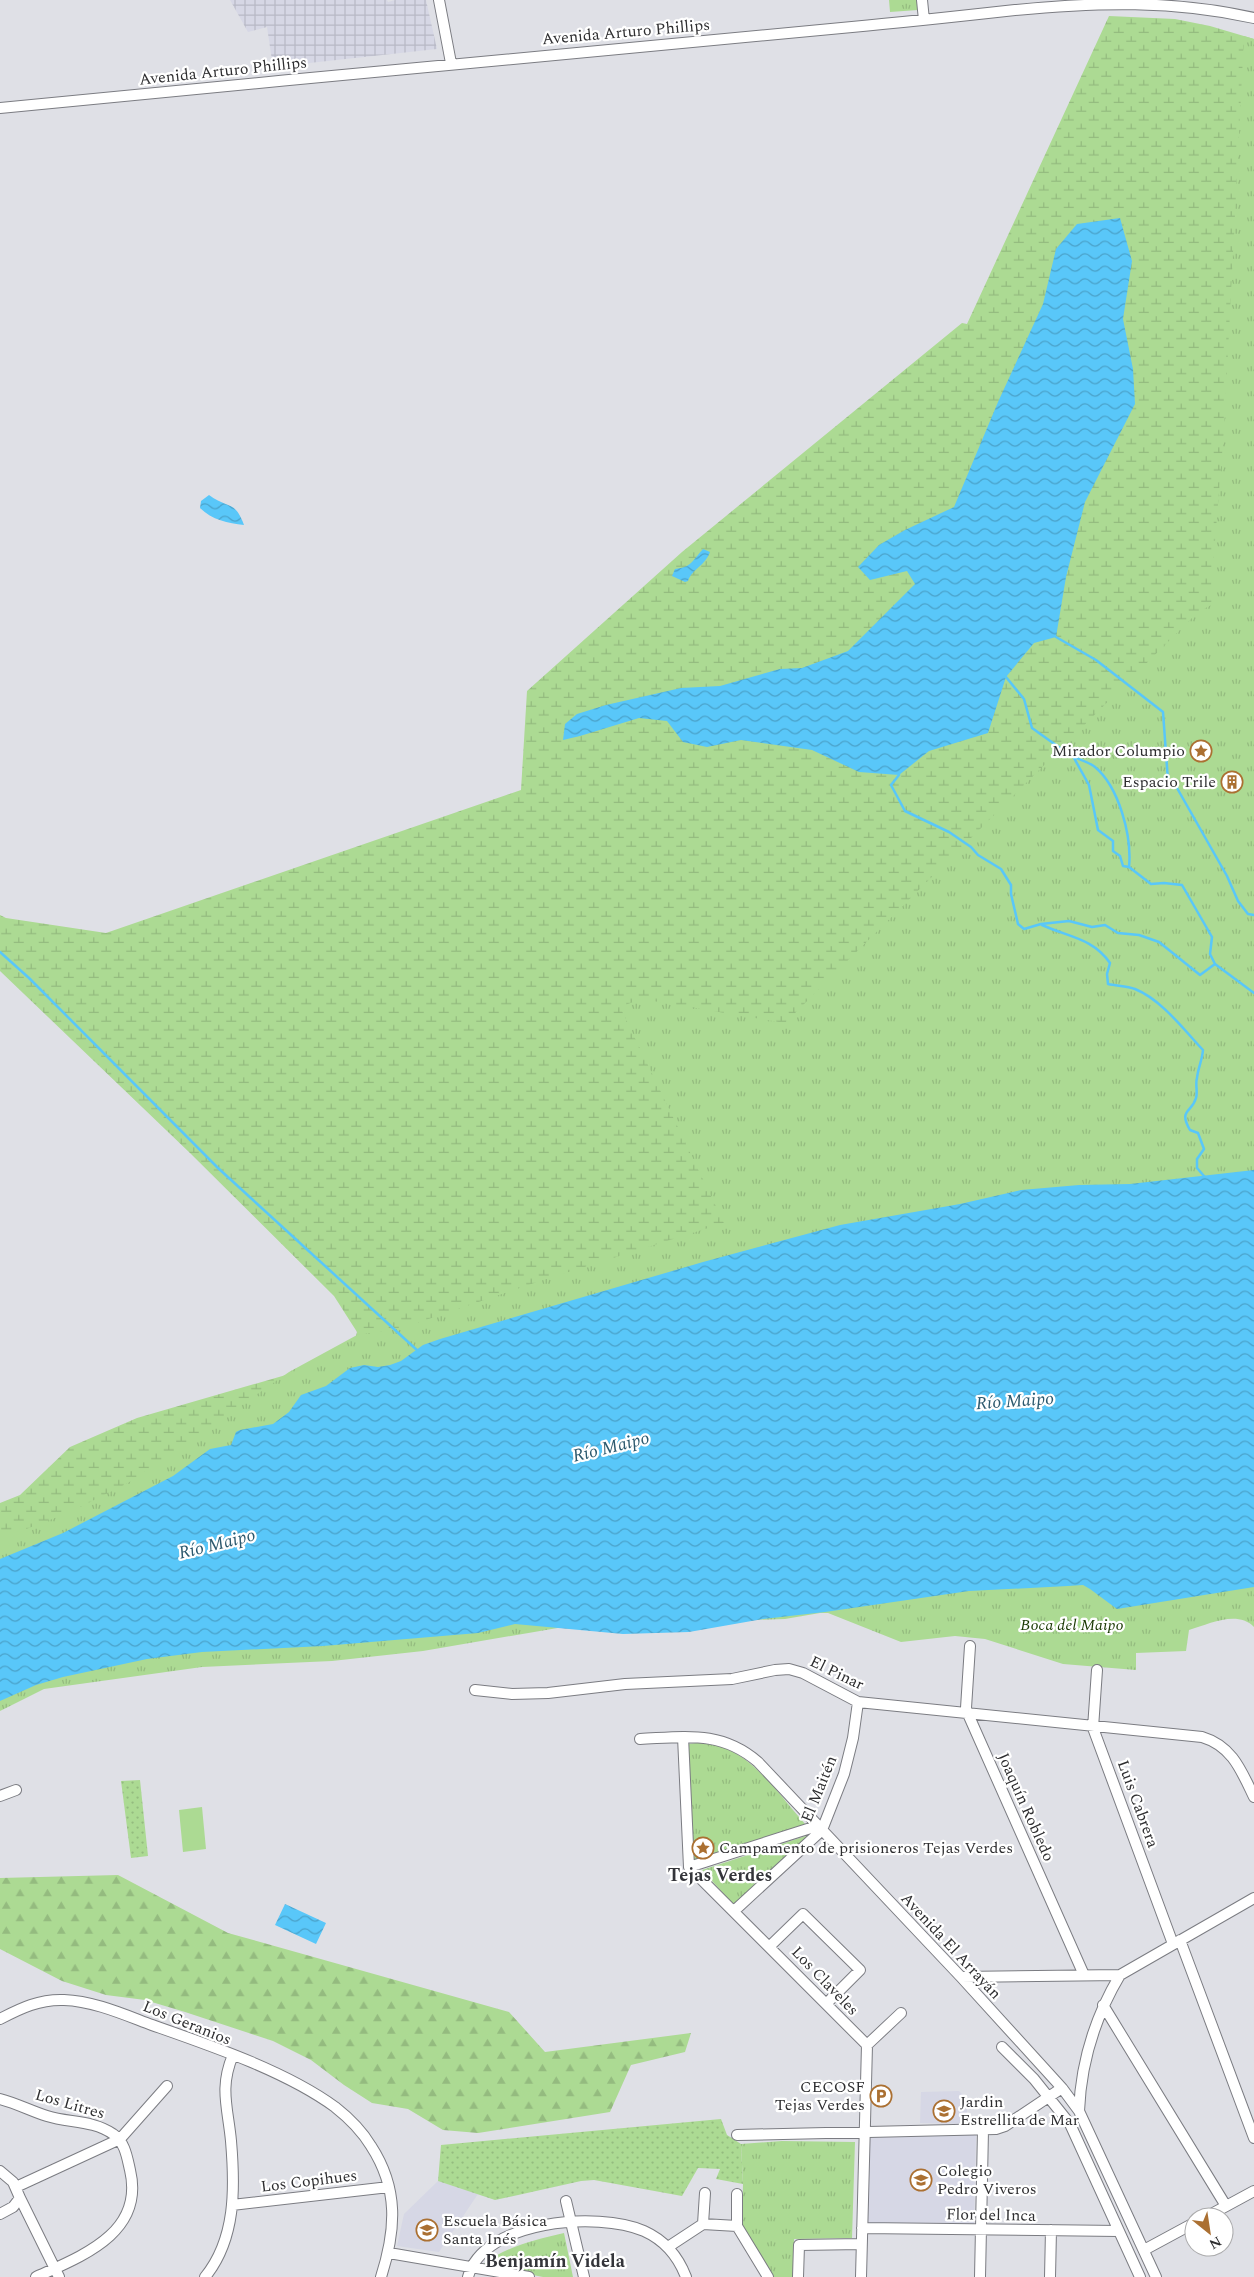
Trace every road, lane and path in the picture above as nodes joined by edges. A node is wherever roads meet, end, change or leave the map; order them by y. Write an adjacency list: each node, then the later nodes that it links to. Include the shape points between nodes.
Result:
1 (439, 0): 6 (street)
2 (922, 0): 5 (street)
3 (1161, 1): 4 (street, Avenida Arturo Phillips, via 1216,8); 5 (street, Avenida Arturo Phillips, via 1100,1)
4 (1254, 18)
5 (924, 20): 6 (street, Avenida Arturo Phillips)
6 (451, 63): 7 (street, Avenida Arturo Phillips)
7 (0, 108)
8 (970, 1646): 12 (street, Joaquín Robledo)
9 (1097, 1670): 13 (street, Luis Cabrera)
10 (476, 1690): 11 (street, El Pinar, via 539,1694 625,1684 732,1679 782,1669 803,1673)
11 (858, 1702): 12 (street, El Pinar); 19 (street, El Maitén, via 844,1774)
12 (968, 1714): 13 (street, El Pinar); 25 (street, Joaquín Robledo)
13 (1094, 1728): 18 (street, El Pinar, via 1202,1738 1224,1747 1237,1762); 23 (street, Luis Cabrera)
14 (683, 1737): 15 (street, Avenida El Arrayán); 19 (street, Avenida El Arrayán, via 720,1740 750,1755); 20 (street)
15 (640, 1738)
16 (16, 1790): 17 (street)
17 (0, 1796)
18 (1254, 1797)
19 (819, 1828): 20 (street); 22 (street, El Maitén); 27 (street, Avenida El Arrayán)
20 (689, 1867): 22 (street, Los Claveles)
21 (1254, 1898): 23 (street)
22 (734, 1911): 24 (street, Los Claveles)
23 (1177, 1942): 26 (street); 43 (street, Luis Cabrera)
24 (770, 1946): 28 (street, Los Claveles); 28 (street, via 804,1914 860,1970)
25 (1084, 1975): 26 (street); 27 (street)
26 (1120, 1975): 29 (street)
27 (961, 1977): 36 (street, Avenida El Arrayán)
28 (826, 2004): 32 (street, Los Claveles)
29 (1103, 2005): 39 (street, via 1087,2052); 54 (street)
30 (901, 2013): 32 (street)
31 (0, 2019): 34 (street, Los Geranios, via 35,2003 56,1999 78,2001 124,2014)
32 (867, 2044): 41 (street)
33 (1002, 2047): 37 (street)
34 (233, 2055): 47 (street, via 290,2081 345,2115 371,2146); 53 (street, Los Geranios, via 224,2084 231,2141)
35 (166, 2086): 44 (street)
36 (1062, 2088): 37 (street); 39 (street, Avenida El Arrayán)
37 (1049, 2097): 40 (street, via 1005,2126); 63 (street, via 1070,2124)
38 (0, 2099): 44 (street, Los Litres, via 57,2118 93,2123)
39 (1079, 2111): 66 (street, Avenida El Arrayán)
40 (983, 2130): 41 (street); 61 (street)
41 (864, 2132): 42 (street); 59 (street)
42 (737, 2135)
43 (1254, 2138)
44 (120, 2139): 46 (street); 69 (street, via 133,2187 124,2220 107,2240)
45 (0, 2171): 46 (street)
46 (16, 2187): 51 (street)
47 (389, 2187): 53 (street, Los Copihues); 67 (street, via 393,2221)
48 (1254, 2191): 54 (street)
49 (705, 2193): 57 (street)
50 (737, 2194): 58 (street)
51 (20, 2198): 55 (street, via 13,2207); 69 (street)
52 (566, 2201): 56 (street)
53 (232, 2205): 71 (street, Los Geranios, via 225,2242)
54 (1226, 2206)
55 (0, 2214)
56 (572, 2221): 65 (street, via 635,2228); 68 (street, via 505,2237 483,2252); 74 (street)
57 (703, 2224): 58 (street); 65 (street)
58 (737, 2226): 76 (street)
59 (862, 2228): 61 (street, Flor del Inca); 64 (street)
60 (1184, 2228): 66 (street)
61 (981, 2229): 62 (street, Flor del Inca); 79 (street)
62 (1051, 2230): 63 (street, Flor del Inca); 80 (street)
63 (1119, 2231): 81 (street)
64 (861, 2244): 77 (street, via 799,2245); 78 (street)
65 (668, 2247): 75 (street)
66 (1144, 2250): 82 (street, Avenida El Arrayán)
67 (389, 2253): 68 (street); 72 (street)
68 (469, 2272): 73 (street)
69 (57, 2273): 70 (street)
70 (36, 2277)
71 (204, 2277)
72 (382, 2277)
73 (529, 2277)
74 (584, 2277)
75 (686, 2277)
76 (768, 2277)
77 (798, 2277)
78 (860, 2277)
79 (980, 2277)
80 (1050, 2277)
81 (1140, 2277)
82 (1156, 2277)

